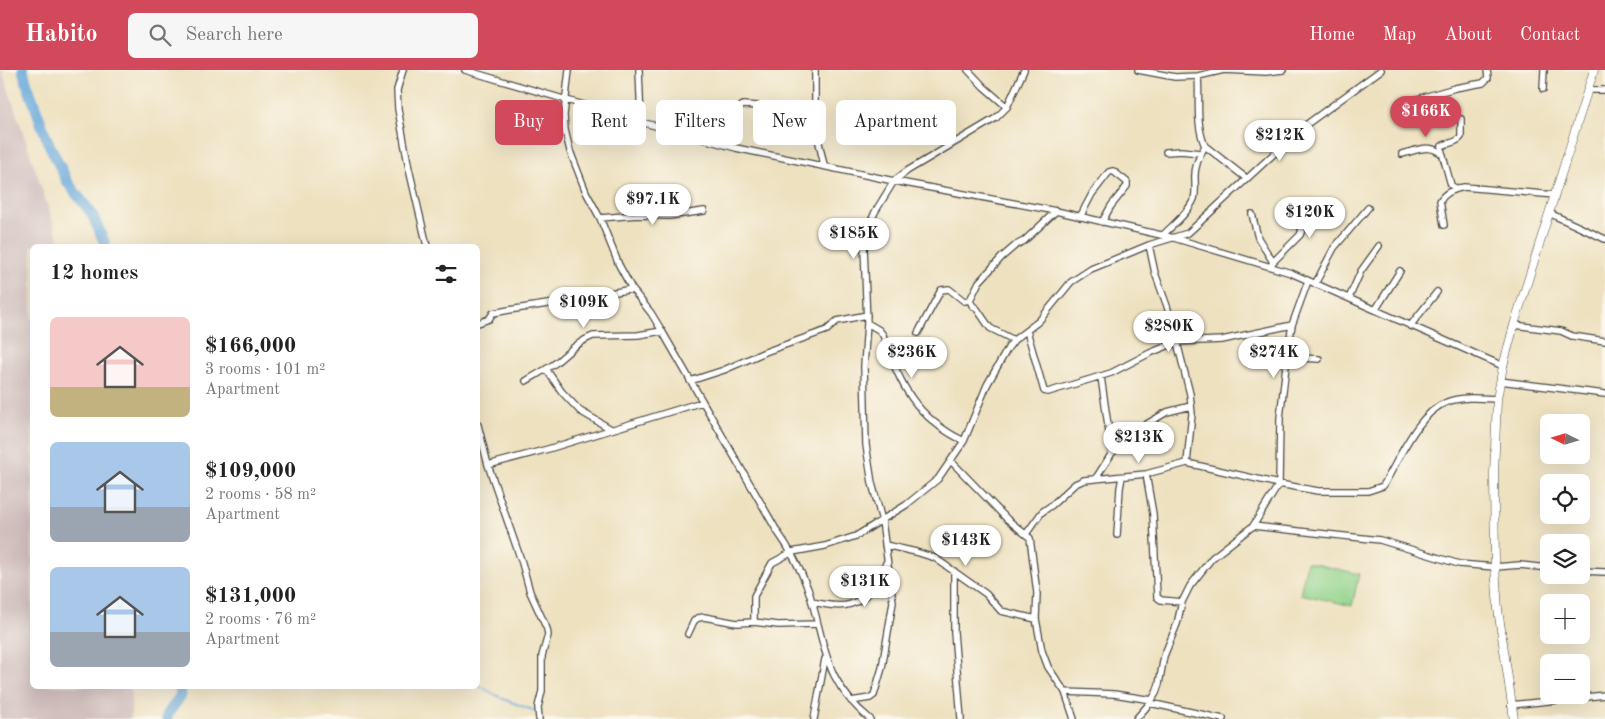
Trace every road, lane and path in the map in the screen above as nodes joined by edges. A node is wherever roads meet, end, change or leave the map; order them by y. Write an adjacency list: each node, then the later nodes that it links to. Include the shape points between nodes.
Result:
1 (403, 70): 54 (street, via 397,90 398,109)
2 (465, 70): 21 (street)
3 (569, 70): 21 (street)
4 (639, 70): 22 (street)
5 (815, 70): 23 (street)
6 (968, 70): 25 (street)
7 (1024, 70): 25 (street)
8 (1138, 70): 14 (street)
9 (1283, 70): 16 (street, via 1224,70)
10 (1382, 70): 15 (street)
11 (1487, 70): 20 (street, via 1488,78 1484,83)
12 (1544, 70): 17 (street)
13 (1594, 70): 18 (street)
14 (1162, 72): 16 (street, via 1175,76)
15 (1372, 73): 35 (street, via 1303,127)
16 (1198, 76): 29 (street, via 1200,96 1197,110)
17 (1543, 89)
18 (1587, 90): 19 (street); 39 (street)
19 (1605, 90)
20 (1417, 99)
21 (566, 100): 24 (street); 48 (street, via 565,130 570,150)
22 (640, 100)
23 (814, 100)
24 (573, 102)
25 (1007, 107): 36 (street, via 990,122)
26 (1461, 119): 33 (street, via 1461,137 1442,146)
27 (646, 123): 34 (street, via 736,148)
28 (819, 145): 34 (street)
29 (1205, 146): 31 (street); 35 (street)
30 (1166, 152): 31 (street)
31 (1200, 153): 51 (street, via 1194,178 1194,199)
32 (1402, 154): 33 (street, via 1434,148)
33 (1443, 156): 37 (street, via 1450,185)
34 (824, 166): 36 (street)
35 (1246, 178): 52 (street, via 1192,231)
36 (894, 181): 43 (street); 66 (street, via 875,212 864,246)
37 (1456, 189): 39 (street); 50 (street, via 1446,193 1440,201)
38 (638, 190): 46 (street)
39 (1554, 194): 44 (street)
40 (1290, 207): 57 (street, via 1302,230)
41 (1368, 208): 60 (street, via 1334,248)
42 (704, 211): 46 (street, via 669,216)
43 (1056, 211): 47 (street); 64 (street, via 1002,257 979,282)
44 (1548, 213): 53 (street); 70 (street)
45 (1252, 214): 57 (street, via 1258,238)
46 (637, 215): 48 (street)
47 (1080, 217): 49 (street); 49 (street, via 1092,194 1113,171 1127,182 1127,186)
48 (600, 218): 61 (street)
49 (1102, 222): 51 (street)
50 (1444, 225)
51 (1162, 235): 52 (street)
52 (1174, 238): 55 (street); 57 (street)
53 (1605, 239)
54 (427, 244)
55 (1149, 245): 73 (street, via 1080,275); 77 (street)
56 (1379, 246): 63 (street, via 1361,271)
57 (1272, 264): 59 (street)
58 (1400, 271): 65 (street)
59 (1308, 281): 60 (street); 69 (street)
60 (1316, 284): 63 (street)
61 (632, 289): 67 (street, via 493,313); 72 (street)
62 (1437, 292): 71 (street)
63 (1350, 298): 65 (street)
64 (970, 300): 74 (street, via 964,301 949,289 940,290); 75 (street, via 990,328)
65 (1376, 309): 71 (street)
66 (866, 315): 68 (street); 84 (street, via 837,321 826,330)
67 (480, 322)
68 (867, 323): 92 (street, via 883,335 912,399 945,432); 101 (street, via 864,375 866,445)
69 (1292, 325): 77 (street, via 1222,340); 78 (street)
70 (1514, 325): 76 (street, via 1561,330 1572,336); 80 (street)
71 (1410, 326): 80 (street)
72 (662, 331): 81 (street, via 638,336 593,336 578,343); 84 (street)
73 (1027, 331): 75 (street); 82 (street, via 1044,391)
74 (918, 332)
75 (1014, 340): 92 (street, via 987,385)
76 (1605, 341)
77 (1178, 342): 82 (street); 89 (street)
78 (1287, 357): 79 (street); 100 (street, via 1280,418)
79 (1319, 359)
80 (1503, 366): 85 (street)
81 (546, 369): 83 (street); 90 (street, via 580,411)
82 (1101, 377): 93 (street)
83 (526, 381)
84 (690, 381): 88 (street)
85 (1500, 381): 86 (street); 87 (street)
86 (1605, 394)
87 (1497, 399): 100 (street, via 1460,399 1442,404 1418,425 1383,486 1368,491 1335,492); 108 (street)
88 (702, 402): 90 (street); 106 (street)
89 (1192, 406): 93 (street, via 1167,412); 95 (street)
90 (611, 429): 96 (street)
91 (480, 439): 96 (street)
92 (964, 441): 94 (street)
93 (1112, 453): 99 (street)
94 (951, 461): 101 (street, via 930,487); 103 (street, via 1007,519)
95 (1187, 463): 97 (street); 100 (street)
96 (488, 465): 126 (street, via 530,592 547,629 542,656)
97 (1146, 474): 98 (street); 114 (street, via 1153,514 1157,596 1161,600)
98 (1122, 477): 99 (street); 104 (street)
99 (1096, 478): 103 (street, via 1084,480 1068,490 1038,516)
100 (1279, 484): 102 (street)
101 (882, 521): 105 (street); 106 (street, via 840,542)
102 (1253, 526): 108 (street, via 1380,540 1459,564); 114 (street, via 1212,558)
103 (1026, 534): 115 (street, via 1031,543)
104 (1117, 534)
105 (885, 545): 107 (street); 110 (street, via 925,554)
106 (792, 552): 113 (street); 116 (street, via 767,568 754,596)
107 (887, 560): 113 (street, via 877,583 860,600 844,605); 122 (street, via 892,602 882,668 872,697)
108 (1495, 567): 109 (street); 124 (street)
109 (1540, 567)
110 (954, 571): 115 (street, via 986,594 1001,611); 129 (street)
111 (1590, 571): 112 (street)
112 (1605, 572)
113 (812, 602): 117 (street)
114 (1182, 602): 123 (street)
115 (1036, 619): 120 (street, via 1045,660)
116 (754, 622): 117 (street, via 787,626); 118 (street, via 698,618)
117 (817, 624): 119 (street)
118 (688, 634)
119 (826, 657): 122 (street, via 841,689); 127 (street)
120 (1066, 692): 123 (street, via 1114,694); 130 (street)
121 (1605, 695): 124 (street)
122 (852, 701): 125 (street)
123 (1151, 702): 131 (street); 132 (street)
124 (1511, 705): 133 (street)
125 (863, 717): 128 (street)
126 (539, 719)
127 (814, 719)
128 (870, 719)
129 (960, 719)
130 (1074, 719)
131 (1136, 719)
132 (1223, 719)
133 (1514, 719)

